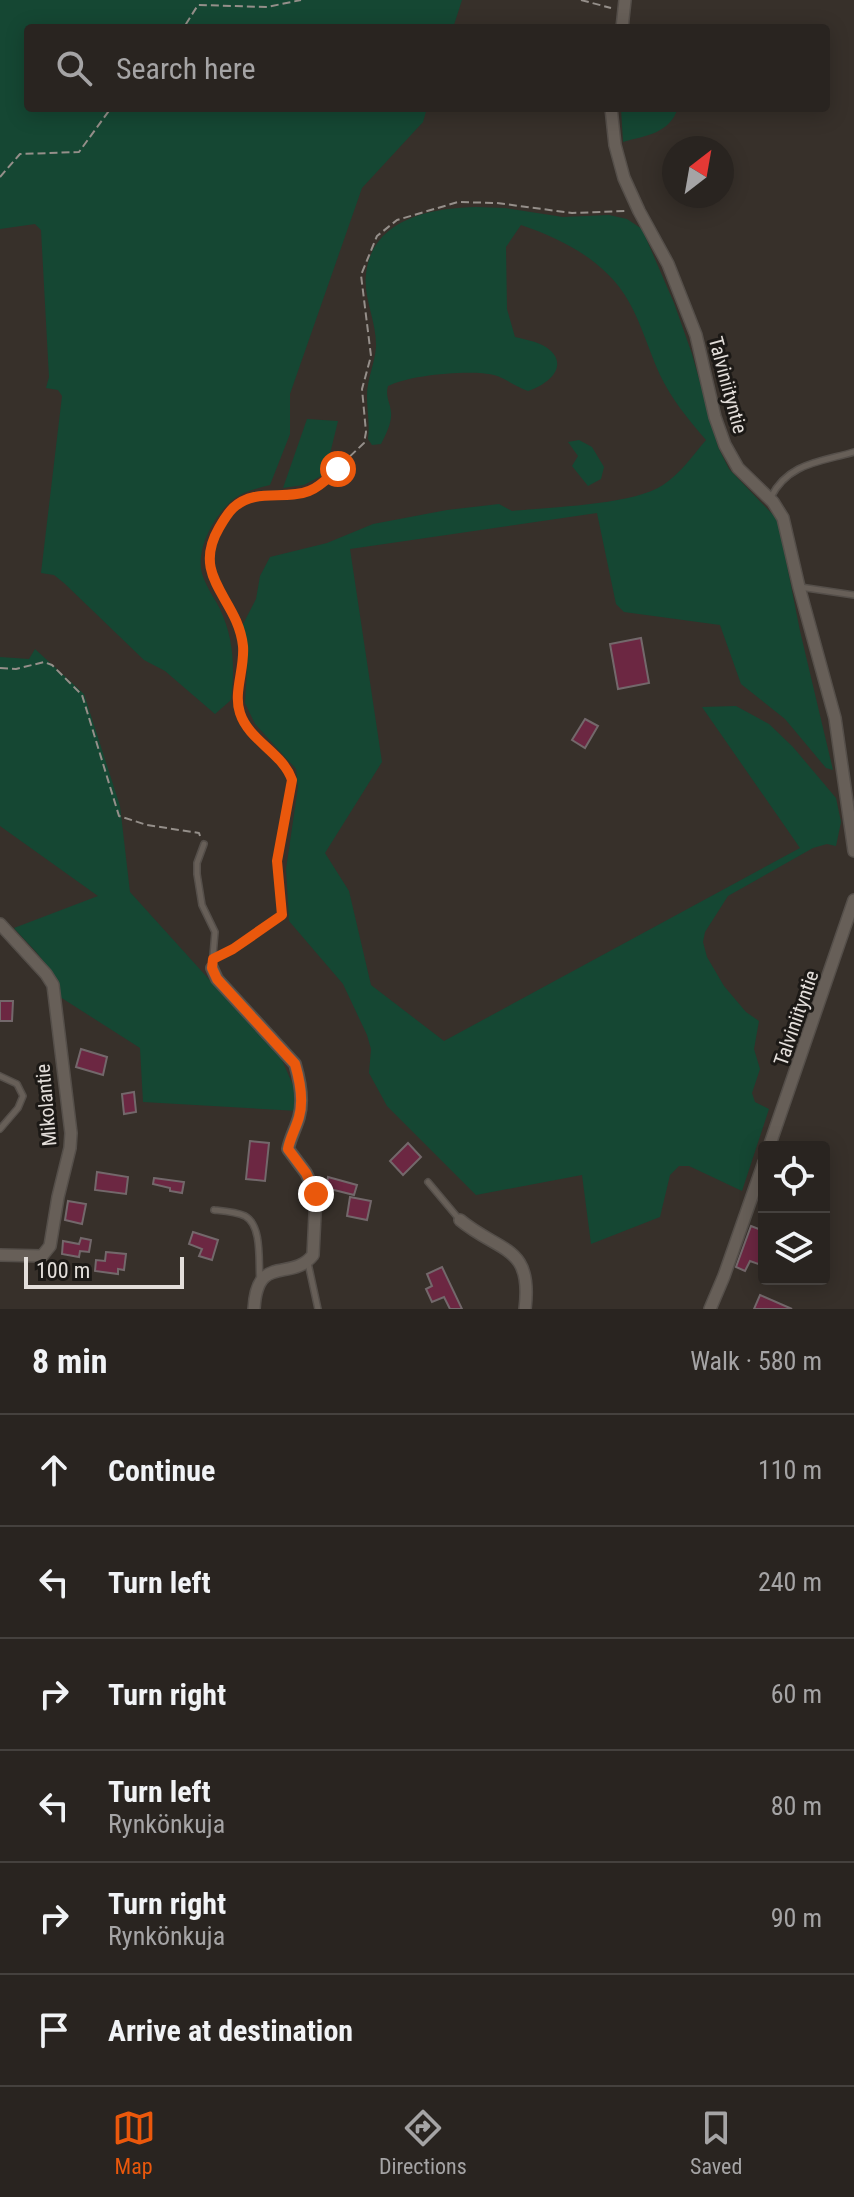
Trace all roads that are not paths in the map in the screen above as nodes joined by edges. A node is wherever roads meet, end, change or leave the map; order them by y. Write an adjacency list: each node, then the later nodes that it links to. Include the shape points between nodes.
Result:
1 (611, 112): 3 (street, Talviniityntie, via 621,167 696,335 725,445 738,468)
2 (854, 452): 3 (lane, via 796,469 782,478)
3 (770, 499): 4 (street, Talviniityntie, via 783,518)
4 (799, 587): 5 (lane); 7 (street, Talviniityntie, via 835,718)
5 (854, 595)
6 (204, 844): 10 (lane, via 197,874 202,905 215,932)
7 (854, 851)
8 (854, 900): 13 (street, Talviniityntie)
9 (0, 924): 18 (street, Mikolantie, via 53,985 71,1133 50,1246 35,1258)
10 (212, 964): 19 (street, via 217,979 295,1064 300,1116 288,1149 316,1194 314,1248)
11 (0, 1076): 12 (lane, via 17,1084 23,1096)
12 (0, 1129)
13 (771, 1141)
14 (758, 1179): 24 (street)
15 (428, 1182): 17 (lane)
16 (214, 1210): 20 (lane, via 253,1222)
17 (460, 1220): 23 (street, via 514,1255 525,1271)
18 (0, 1255)
19 (307, 1262): 20 (street, via 268,1274); 22 (lane)
20 (260, 1282): 21 (street)
21 (254, 1309)
22 (318, 1309)
23 (525, 1309)
24 (710, 1309)

